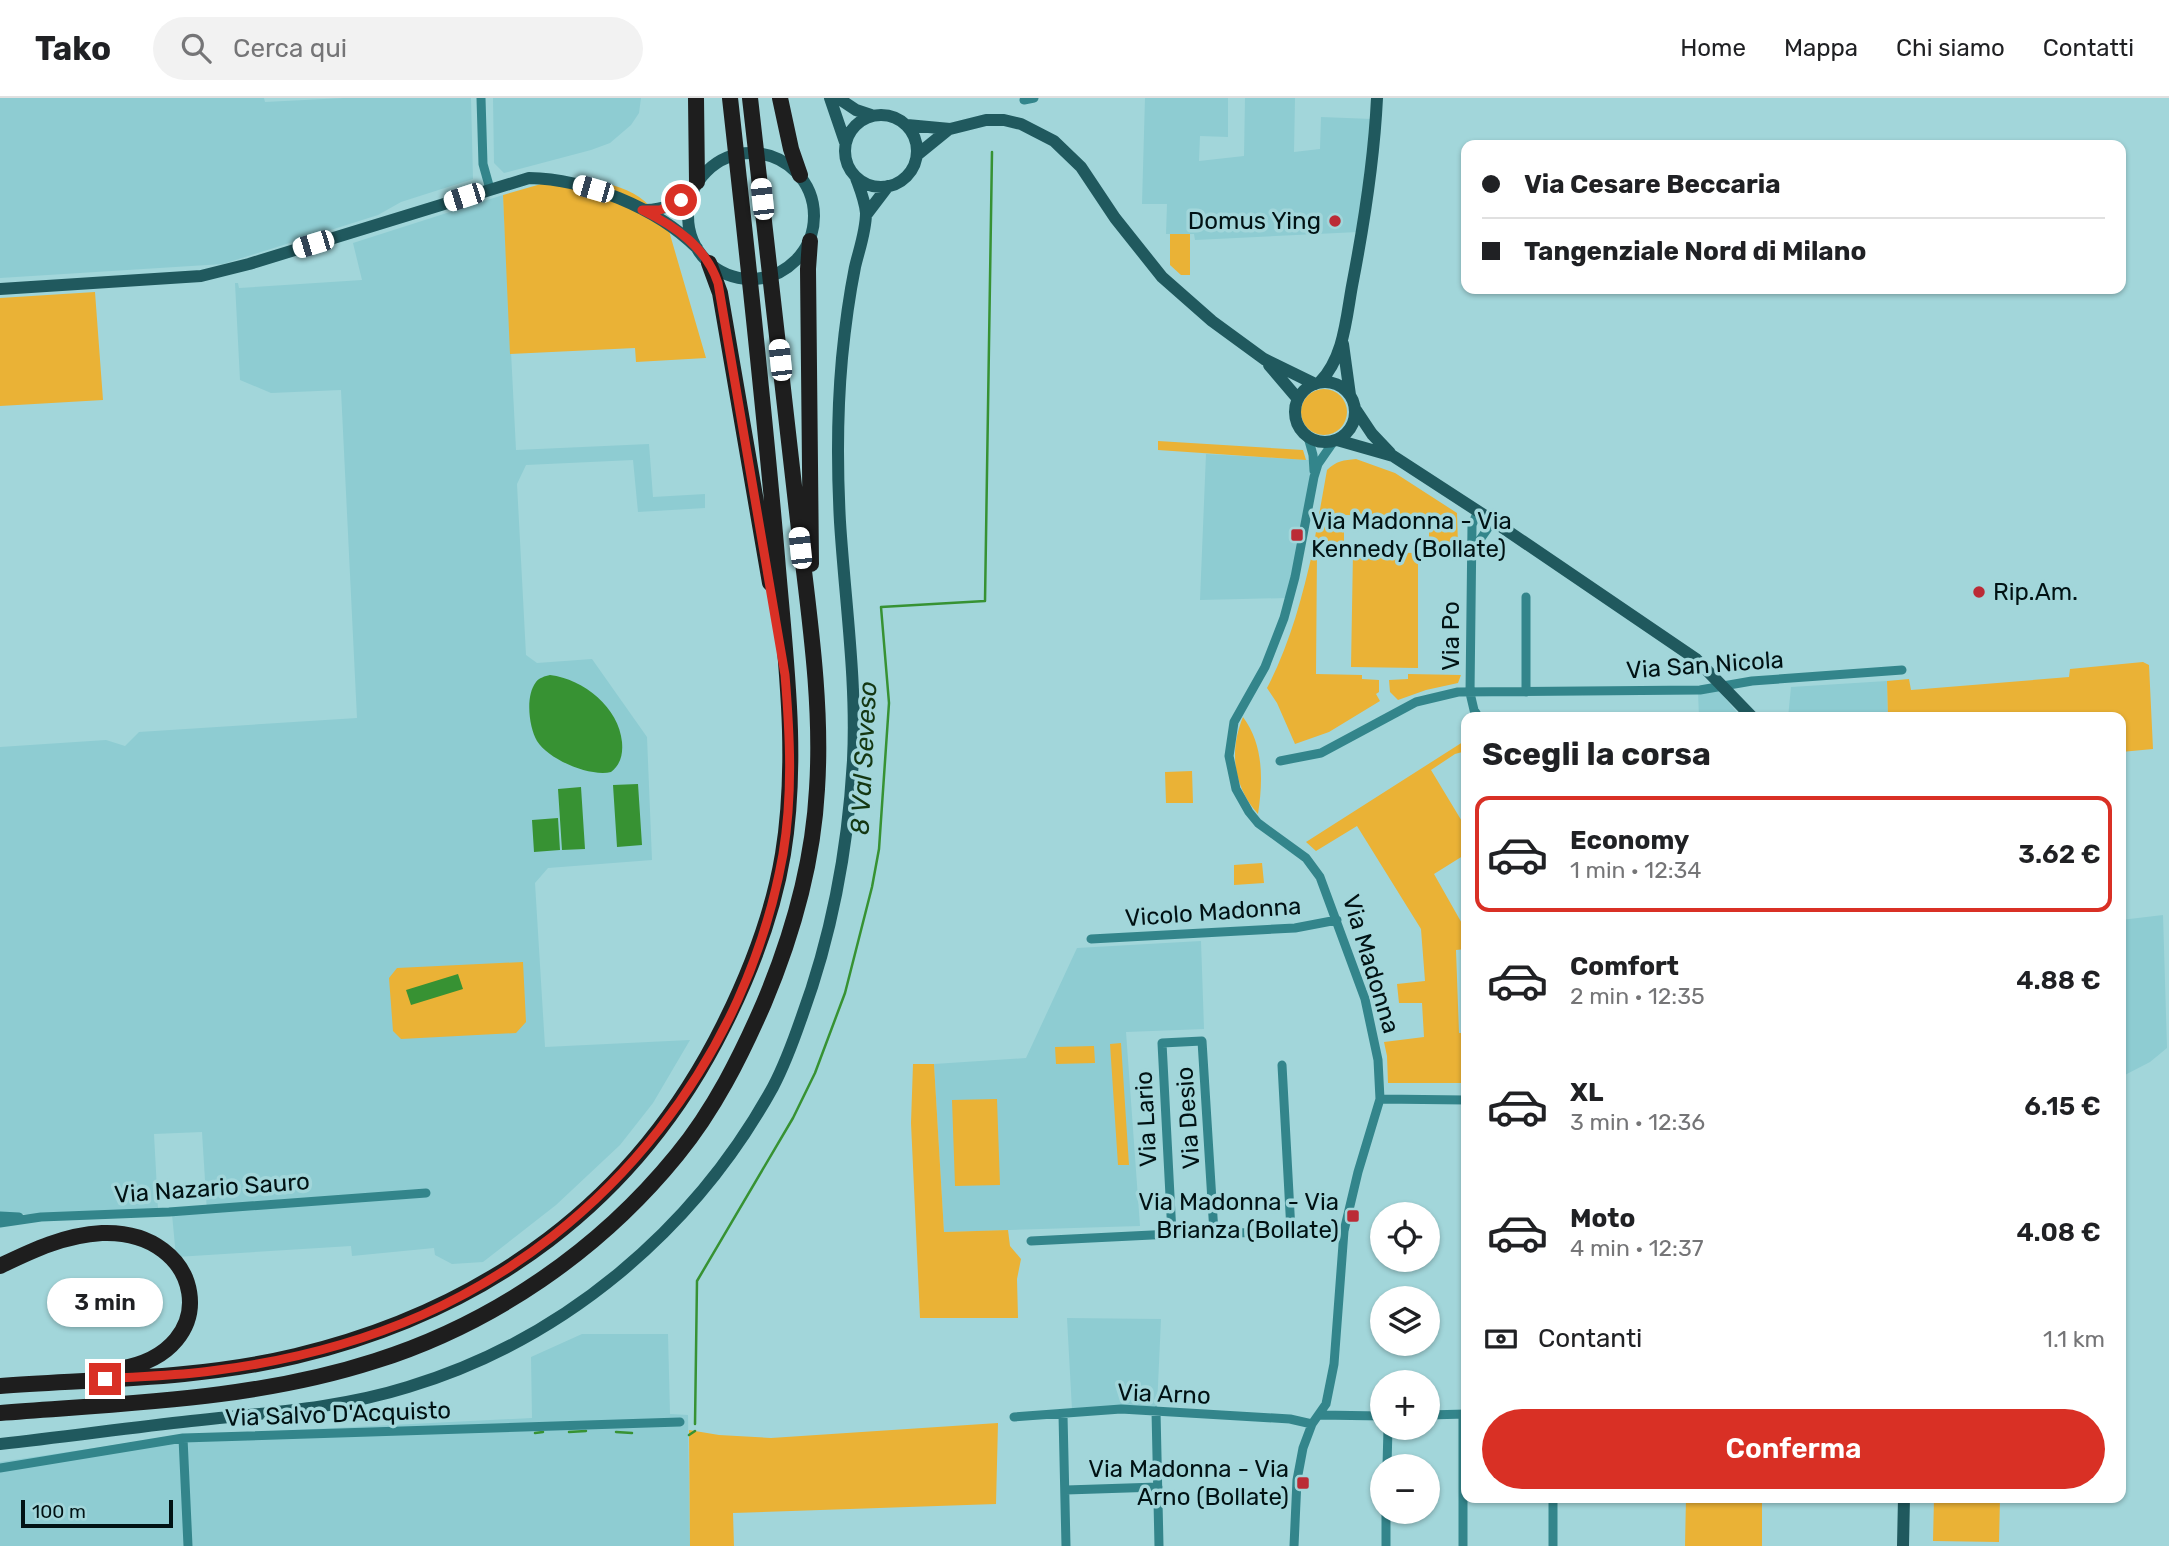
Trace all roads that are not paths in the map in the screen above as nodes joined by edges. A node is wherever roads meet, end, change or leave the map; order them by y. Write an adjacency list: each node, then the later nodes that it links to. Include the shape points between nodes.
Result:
1 (481, 98): 20 (street, via 483,164)
2 (696, 98): 19 (highway)
3 (730, 98): 43 (highway, via 771,486)
4 (750, 98): 42 (highway)
5 (780, 98): 16 (highway)
6 (830, 98): 14 (street)
7 (838, 98): 11 (street)
8 (1034, 98): 10 (street)
9 (1377, 98): 27 (street, via 1366,214)
10 (1024, 100)
11 (871, 115): 12 (street, via 890,115); 14 (street, via 854,125)
12 (907, 125): 13 (street); 15 (street)
13 (950, 129): 15 (street); 28 (street, via 1004,120 1054,141 1081,167 1162,277)
14 (845, 142): 17 (street, via 846,162)
15 (917, 155): 18 (street, via 908,175)
16 (800, 175): 19 (street, via 774,156 741,153 720,160); 23 (street, via 814,206)
17 (856, 178): 18 (street, via 868,185); 22 (street)
18 (888, 186): 22 (street)
19 (695, 187): 21 (street, via 660,210); 24 (street, via 688,220)
20 (490, 189): 21 (street, via 529,178 551,178 593,189); 26 (street, via 201,276)
21 (642, 210): 24 (street, via 681,232)
22 (866, 215): 78 (street, via 845,326 837,418 854,723 843,861 827,938 796,1032 775,1083 735,1148 691,1204 622,1272 568,1312 455,1371 359,1399)
23 (810, 241): 25 (street, via 788,268 762,278 734,276); 42 (highway)
24 (697, 248): 25 (street)
25 (709, 263): 43 (highway, via 720,293)
26 (0, 289)
27 (1343, 336): 29 (street, via 1334,363); 30 (street)
28 (1264, 359): 29 (street); 31 (street)
29 (1318, 383): 30 (street, via 1341,386); 31 (street, via 1306,388)
30 (1350, 395): 32 (street)
31 (1298, 399): 33 (street, via 1296,420)
32 (1356, 409): 34 (street, via 1350,429); 35 (street)
33 (1308, 437): 34 (street); 36 (street, Via Madonna)
34 (1335, 441): 35 (street); 36 (street, Via Madonna)
35 (1393, 456): 37 (street)
36 (1314, 477): 50 (street, Via Madonna, via 1284,618 1265,667 1234,722 1229,756 1236,789 1249,812 1306,858 1326,888)
37 (1478, 511): 38 (street); 39 (street, Via Po, via 1472,525)
38 (1493, 521): 39 (street); 44 (street, via 1696,659)
39 (1471, 552): 46 (street, Via Po)
40 (1526, 597): 45 (street)
41 (1902, 670): 44 (street, Via San Nicola)
42 (814, 671): 68 (highway, via 818,786 810,858 778,971 718,1096 666,1168 596,1238 512,1298 378,1361 227,1394)
43 (785, 675): 66 (highway, via 789,805 776,889 756,951 721,1032 670,1117 584,1213 491,1280 372,1334 293,1357 211,1371)
44 (1724, 685): 45 (street, Via San Nicola, via 1700,690); 48 (street)
45 (1526, 692): 46 (street, Via San Nicola)
46 (1469, 693): 47 (street, Via Po); 49 (street, Via San Nicola, via 1416,702 1321,753)
47 (1475, 712)
48 (1748, 712)
49 (1280, 761)
50 (1337, 920): 51 (street, Vicolo Madonna, via 1295,928); 54 (street, Via Madonna, via 1373,1032)
51 (1091, 939)
52 (1162, 1043): 62 (street, Via Desio, via 1202,1041); 63 (street, Via Lario)
53 (1282, 1065): 60 (street)
54 (1380, 1099): 55 (street); 61 (street, Via Madonna)
55 (1461, 1100)
56 (426, 1193): 58 (street, Via Nazario Sauro)
57 (0, 1216): 58 (street)
58 (41, 1217): 59 (street, Via Nazario Sauro)
59 (0, 1223)
60 (1291, 1231): 61 (street); 62 (street)
61 (1344, 1231): 71 (street, Via Madonna, via 1334,1364)
62 (1214, 1233): 63 (street)
63 (1172, 1234): 64 (street)
64 (1031, 1241)
65 (0, 1266): 66 (highway, via 60,1240 121,1234 145,1240 167,1254 182,1270 190,1296 182,1331 156,1359 135,1367)
66 (0, 1386)
67 (1156, 1411): 70 (street, Via Arno, via 1121,1409); 76 (street, Via Arno); 80 (street)
68 (0, 1413)
69 (1440, 1413): 72 (street)
70 (1063, 1415): 74 (street, Via Arno); 81 (street)
71 (1320, 1415): 73 (street); 76 (street, Via Madonna)
72 (1461, 1415)
73 (1370, 1416)
74 (1014, 1417)
75 (680, 1422): 77 (street, Via Salvo D'Acquisto)
76 (1312, 1424): 89 (street, Via Madonna, via 1297,1480)
77 (183, 1438): 79 (street, Via Salvo D'Acquisto); 86 (street)
78 (0, 1444)
79 (0, 1468)
80 (1157, 1487): 81 (street); 88 (street)
81 (1066, 1490): 87 (street)
82 (1464, 1503): 91 (street)
83 (1553, 1503): 92 (street)
84 (1904, 1503): 93 (street)
85 (1386, 1524): 90 (street)
86 (188, 1546)
87 (1066, 1546)
88 (1159, 1546)
89 (1294, 1546)
90 (1386, 1546)
91 (1463, 1546)
92 (1552, 1546)
93 (1903, 1546)

